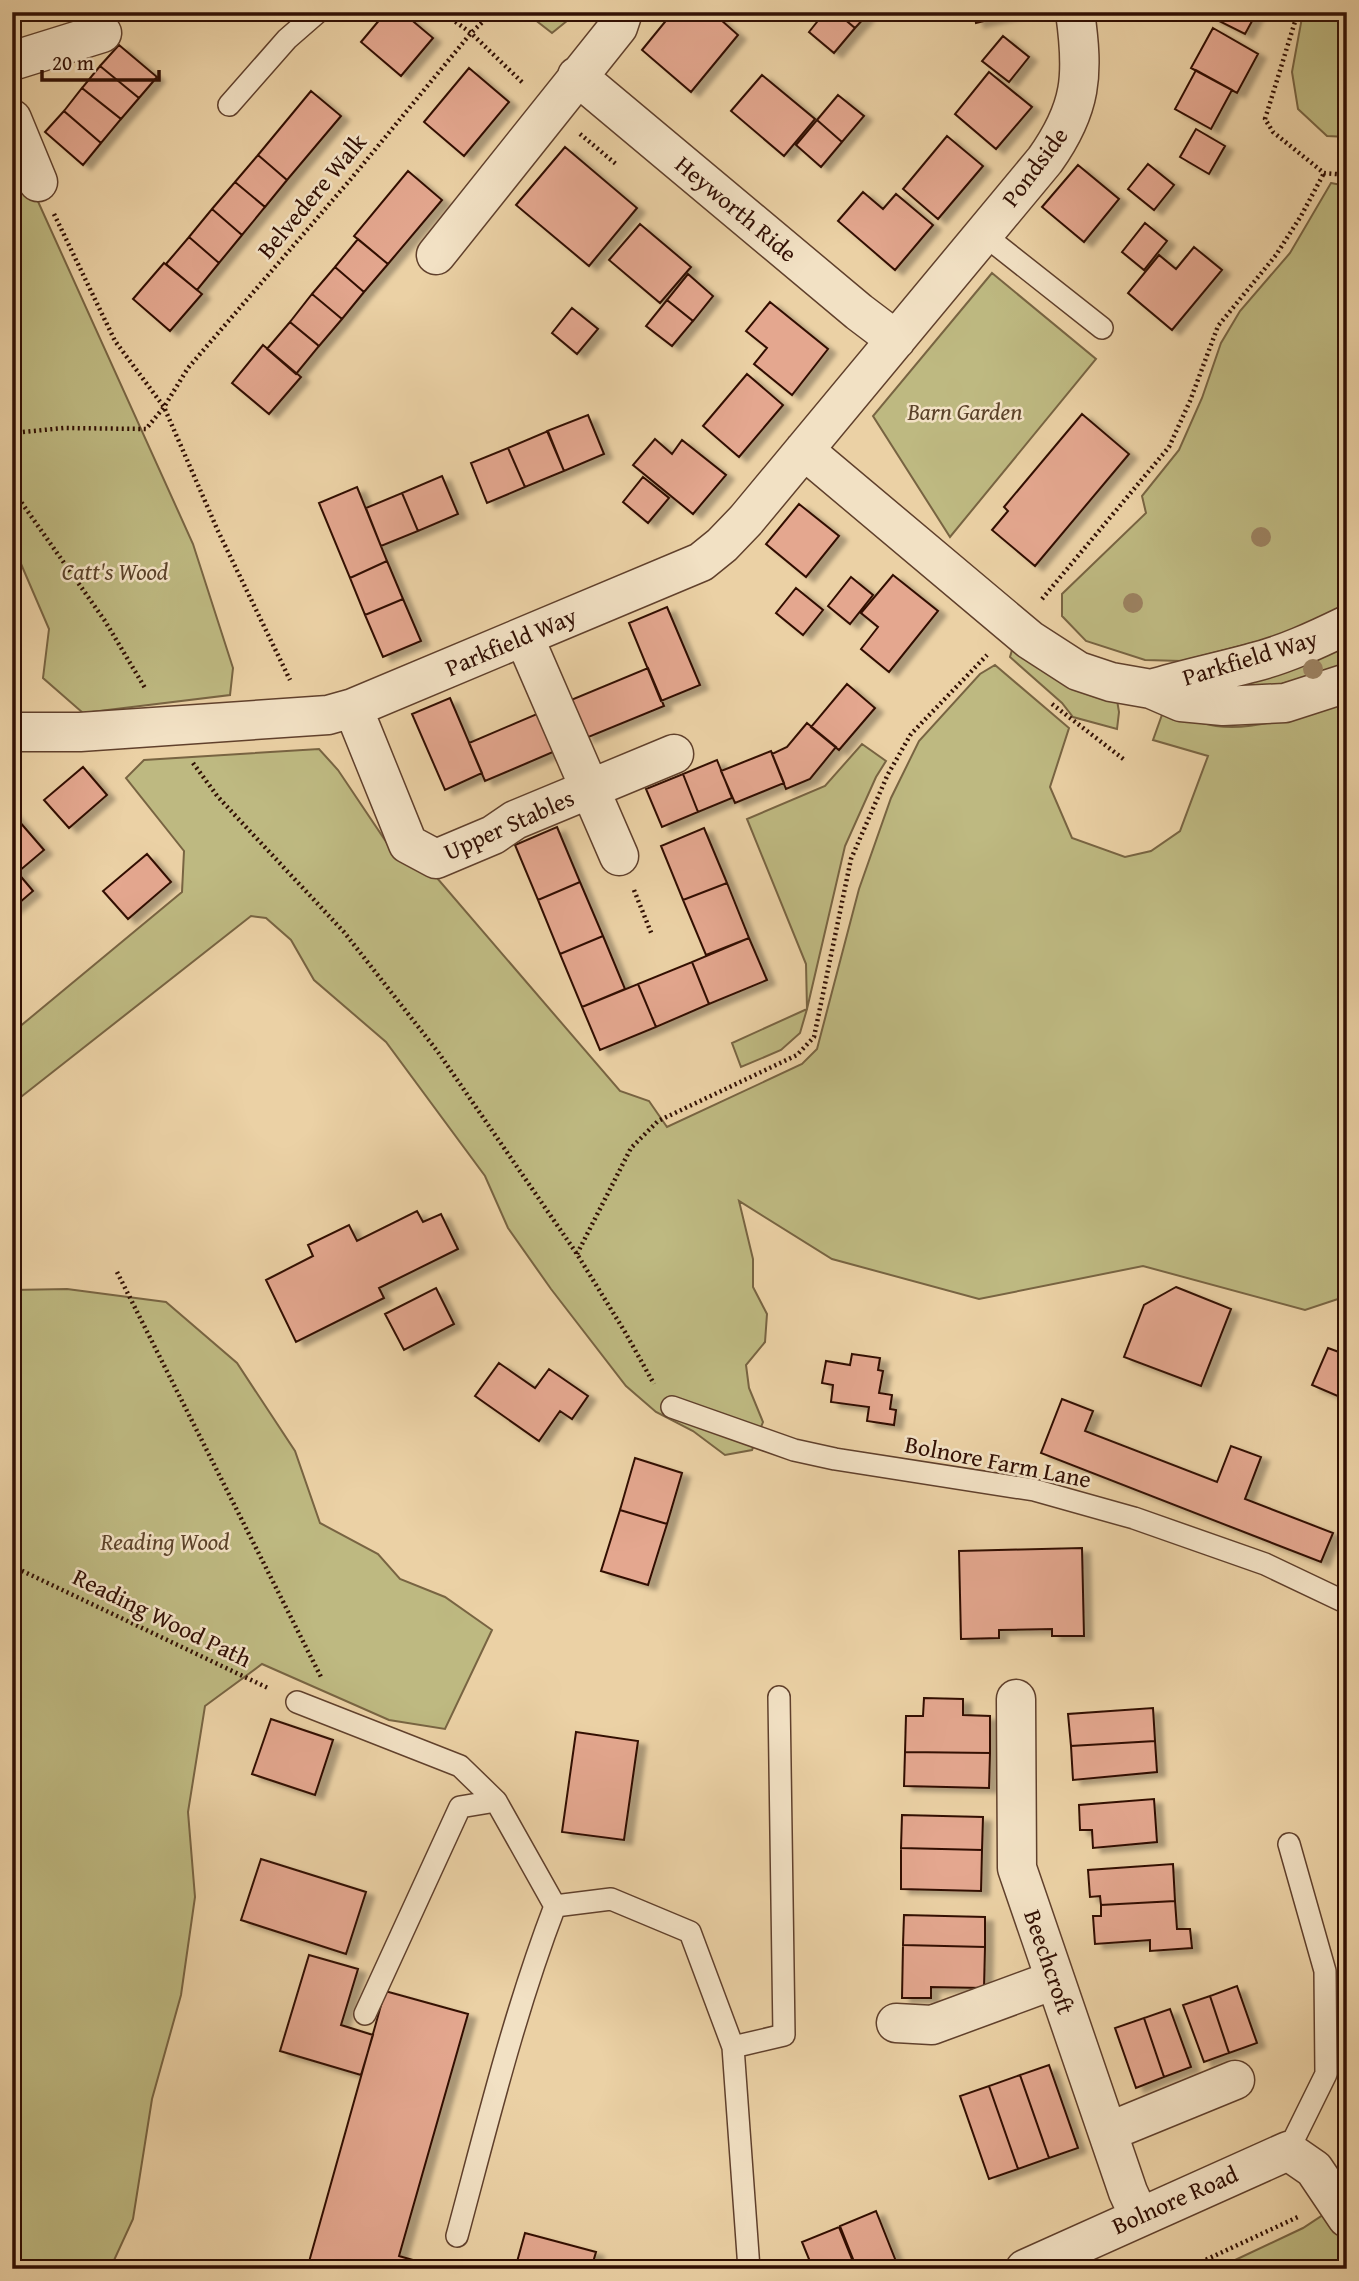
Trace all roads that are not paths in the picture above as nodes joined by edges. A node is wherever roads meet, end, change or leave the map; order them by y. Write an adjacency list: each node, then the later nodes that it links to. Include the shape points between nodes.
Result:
1 (318, 12): 7 (lane, via 287,39)
2 (623, 12): 6 (street, via 618,27)
3 (1075, 12): 10 (street, Pondside, via 1079,80 1073,114 1045,160)
4 (102, 33): 5 (street)
5 (12, 61)
6 (577, 76): 11 (street); 13 (street, Heyworth Ride)
7 (229, 105)
8 (12, 118): 9 (street)
9 (38, 182)
10 (983, 234): 12 (lane); 13 (street, Pondside)
11 (436, 255)
12 (1101, 328)
13 (896, 340): 14 (street, Parkfield Way)
14 (804, 450): 16 (street, Parkfield Way, via 723,545 701,562); 18 (street, Parkfield Way, via 1030,640 1078,671)
15 (1347, 625): 18 (street, Parkfield Way, via 1252,663)
16 (524, 637): 19 (street, Parkfield Way); 22 (street, Upper Stables)
17 (1347, 682): 18 (street, Parkfield Way, via 1285,703 1223,706 1181,702)
18 (1151, 689)
19 (353, 708): 20 (street, Parkfield Way, via 305,717); 22 (street, Upper Stables, via 408,844 436,859)
20 (12, 732)
21 (674, 754): 22 (street, Upper Stables)
22 (591, 788): 23 (street, Upper Stables)
23 (619, 856)
24 (672, 1406): 25 (lane, Bolnore Farm Lane, via 794,1450 1034,1490 1135,1518 1265,1564)
25 (1347, 1603)
26 (779, 1697): 35 (lane, via 784,2035)
27 (1016, 1699): 32 (street, Beechcroft, via 1017,1868)
28 (296, 1702): 29 (lane, via 460,1766)
29 (496, 1801): 31 (lane); 33 (lane, via 460,1807)
30 (1289, 1844): 38 (lane, via 1325,1971 1326,2074)
31 (555, 1906): 35 (lane, via 611,1899 690,1933); 41 (lane, via 511,2039)
32 (1054, 1980): 34 (street, via 932,2025); 37 (street, Beechcroft)
33 (365, 2014)
34 (896, 2023)
35 (733, 2047): 42 (lane)
36 (1235, 2080): 37 (street)
37 (1108, 2132): 40 (street, Beechcroft)
38 (1288, 2151): 39 (street, via 1314,2169); 40 (street, Bolnore Road)
39 (1341, 2209)
40 (1139, 2216): 43 (street, Bolnore Road)
41 (457, 2236)
42 (749, 2269)
43 (1025, 2269)

